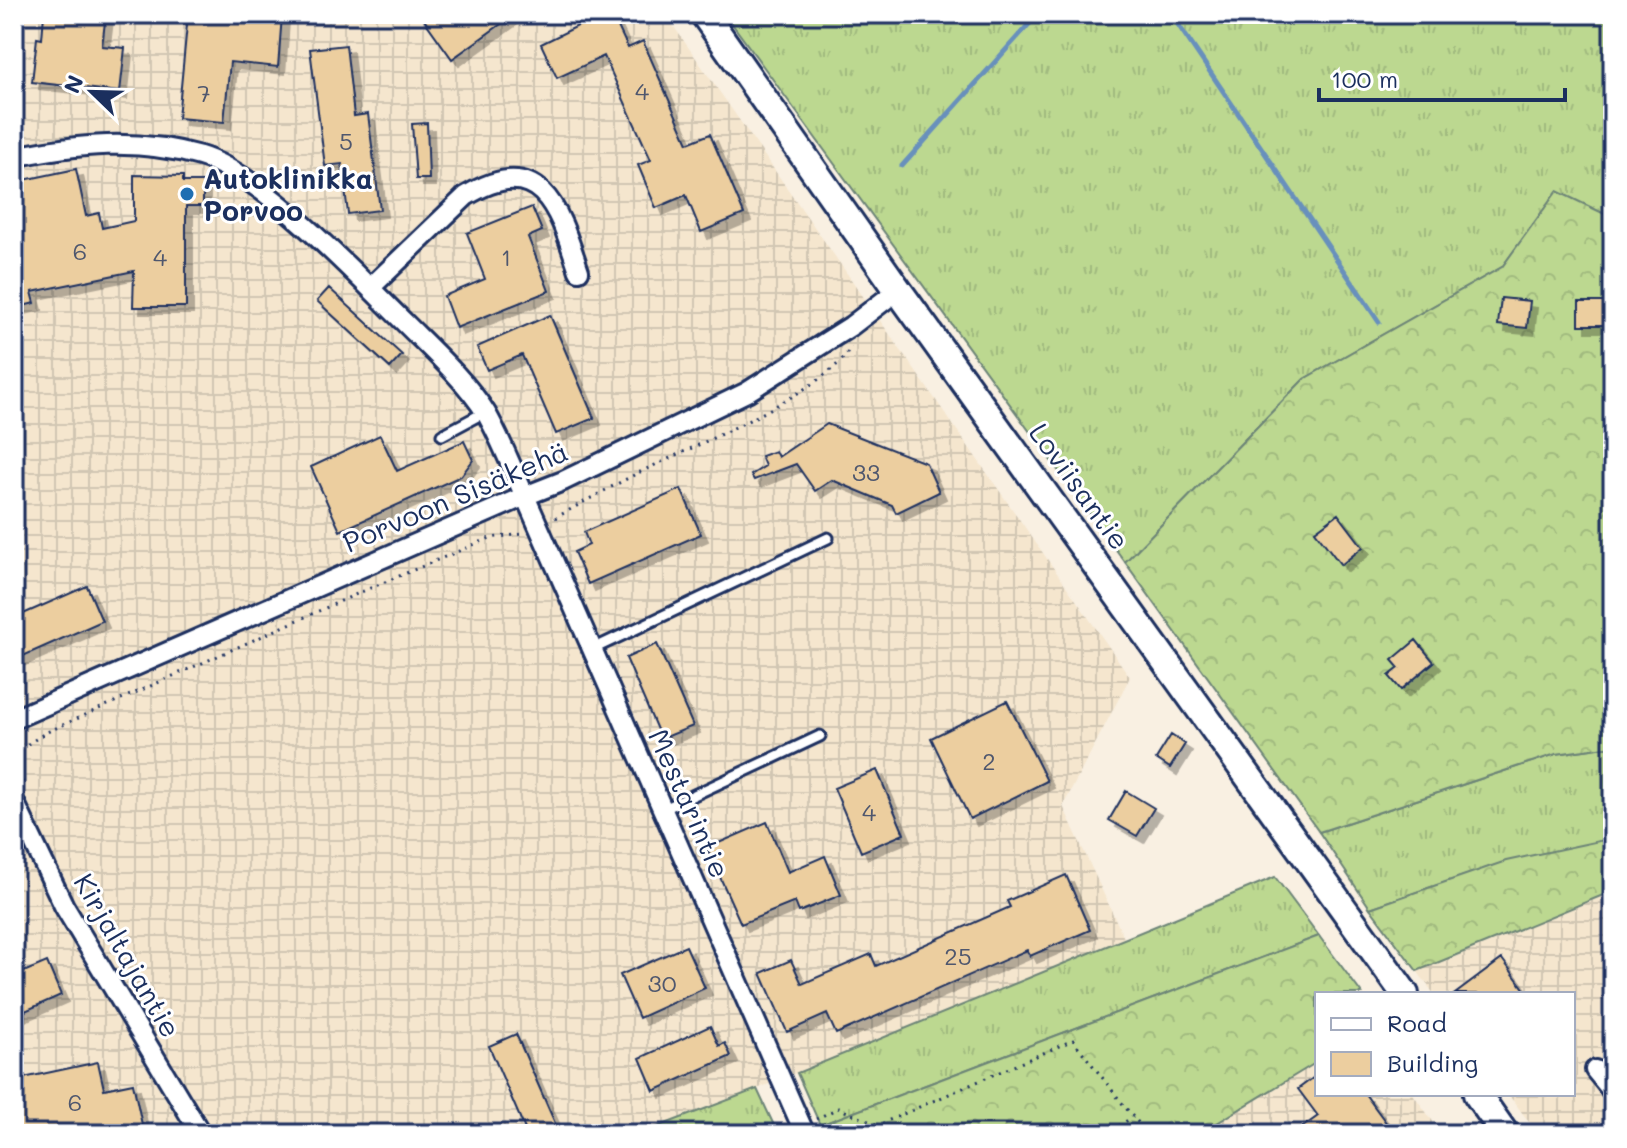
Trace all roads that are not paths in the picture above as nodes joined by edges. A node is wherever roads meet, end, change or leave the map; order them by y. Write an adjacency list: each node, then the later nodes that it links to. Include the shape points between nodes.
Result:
1 (704, 14): 5 (main road, Loviisantie)
2 (14, 157): 4 (street, Mestarintie, via 132,144 203,157 268,196)
3 (579, 271): 4 (street, via 550,199 524,181 503,179 466,196)
4 (370, 288): 6 (street, Mestarintie)
5 (898, 290): 8 (street, Porvoon Sisäkehä, via 747,392); 15 (main road, Loviisantie)
6 (485, 412): 7 (lane); 8 (street, Mestarintie)
7 (442, 435)
8 (525, 496): 10 (street, Mestarintie); 11 (street, Porvoon Sisäkehä)
9 (828, 538): 10 (lane)
10 (593, 649): 14 (street, Mestarintie)
11 (14, 719)
12 (820, 736): 14 (lane)
13 (14, 801): 20 (street, Kirjaltajantie, via 64,906)
14 (662, 810): 19 (street, Mestarintie)
15 (1404, 992)
16 (1595, 1070): 17 (street)
17 (1613, 1092)
18 (1478, 1096): 21 (main road)
19 (803, 1130)
20 (201, 1134)
21 (1505, 1134)

